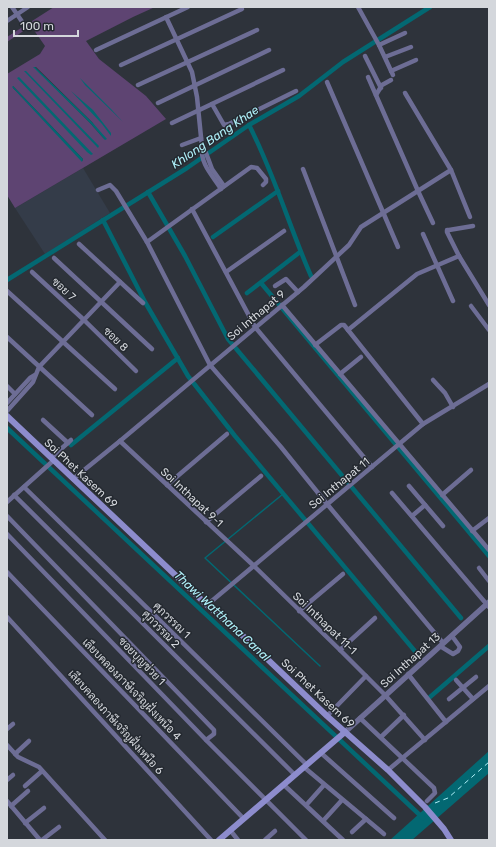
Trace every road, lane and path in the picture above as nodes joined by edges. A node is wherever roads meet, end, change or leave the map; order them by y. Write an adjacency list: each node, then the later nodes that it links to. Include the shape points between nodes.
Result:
1 (12, 7): 6 (street)
2 (28, 7): 6 (street)
3 (188, 7): 7 (street)
4 (358, 7): 13 (street)
5 (242, 9): 12 (street)
6 (17, 14): 8 (street); 9 (street)
7 (166, 17): 12 (street); 15 (street)
8 (7, 20)
9 (23, 23)
10 (257, 30): 20 (street)
11 (405, 33): 13 (street)
12 (177, 39): 20 (street); 21 (street)
13 (379, 44): 18 (street)
14 (411, 47): 18 (street)
15 (96, 50)
16 (269, 50): 27 (street)
17 (366, 56): 28 (street)
18 (385, 58): 23 (street)
19 (416, 60): 23 (street)
20 (187, 61): 26 (street); 27 (street)
21 (121, 65)
22 (283, 70): 33 (street)
23 (392, 75): 28 (street)
24 (368, 77): 31 (street)
25 (327, 82): 45 (street)
26 (138, 85)
27 (195, 85): 32 (street); 34 (street)
28 (381, 88): 31 (street)
29 (296, 91): 33 (street, via 224,125)
30 (405, 93): 39 (street)
31 (376, 95): 43 (street)
32 (158, 103)
33 (212, 104): 34 (street)
34 (198, 110): 35 (street); 36 (street)
35 (172, 123)
36 (201, 138): 37 (street); 41 (street, via 206,161)
37 (182, 145)
38 (303, 169): 55 (street)
39 (451, 170): 43 (street, Soi Inthapat 9); 46 (street)
40 (263, 185): 41 (street, via 266,179 257,168 250,167)
41 (223, 187): 44 (street)
42 (98, 190): 51 (street, via 110,185 116,190)
43 (418, 191): 45 (street, Soi Inthapat 9); 47 (street)
44 (192, 209): 51 (street); 59 (street)
45 (383, 214): 53 (street); 55 (street, Soi Inthapat 9, via 361,227 349,245)
46 (470, 217)
47 (433, 223)
48 (473, 226): 54 (street, via 447,230)
49 (284, 231): 59 (street)
50 (422, 234): 57 (street)
51 (147, 242): 80 (street)
52 (79, 244): 60 (street)
53 (398, 247)
54 (458, 256): 57 (street); 69 (street)
55 (336, 257): 63 (street, Soi Inthapat 9); 68 (street)
56 (54, 258): 64 (street)
57 (436, 265): 65 (street); 74 (street, via 417,274)
58 (32, 272): 71 (street, ซอย 7)
59 (226, 272): 72 (street)
60 (120, 282): 64 (street); 66 (street)
61 (275, 286): 63 (street, via 286,279)
62 (7, 291): 76 (street)
63 (298, 292): 67 (street, Soi Inthapat 9)
64 (101, 301): 71 (street); 78 (street)
65 (453, 301)
66 (144, 303)
67 (282, 305): 72 (street, Soi Inthapat 9); 77 (street)
68 (355, 305)
69 (489, 305)
70 (472, 306): 73 (street)
71 (84, 320): 76 (street); 82 (street, ซอย 8)
72 (255, 327): 80 (street, Soi Inthapat 9); 101 (street)
73 (488, 328)
74 (348, 330): 77 (street, via 341,325); 96 (street)
75 (7, 337): 81 (street)
76 (63, 341): 81 (street); 88 (street)
77 (315, 345): 83 (street)
78 (152, 349)
79 (361, 357): 83 (street)
80 (210, 365): 98 (street, Soi Inthapat 9); 112 (street)
81 (40, 366): 84 (street); 93 (street)
82 (136, 372)
83 (340, 374): 99 (street)
84 (35, 375): 89 (street); 92 (street, via 34,382)
85 (433, 380): 91 (street, via 445,392)
86 (489, 384): 91 (street, Soi Inthapat 11)
87 (7, 386): 89 (street)
88 (115, 389)
89 (15, 394): 90 (street)
90 (7, 403)
91 (452, 407): 96 (street, Soi Inthapat 11)
92 (7, 411)
93 (92, 415)
94 (7, 416): 100 (main road, Soi Phet Kasem 69)
95 (43, 420): 100 (street, via 69,441)
96 (423, 424): 99 (street, Soi Inthapat 11)
97 (227, 434): 105 (street)
98 (120, 441): 104 (street, Soi Inthapat 9); 105 (street, Soi Inthapat 9-1)
99 (398, 445): 101 (street, Soi Inthapat 11); 110 (street)
100 (52, 460): 104 (main road, Soi Phet Kasem 69); 107 (street)
101 (372, 467): 112 (street, Soi Inthapat 11)
102 (471, 470): 110 (street)
103 (261, 476): 117 (street)
104 (73, 479): 127 (main road, Soi Phet Kasem 69)
105 (167, 485): 117 (street, Soi Inthapat 9-1)
106 (409, 486): 113 (street)
107 (24, 487): 109 (street); 159 (street, ศุภวรรณ 1)
108 (392, 492): 115 (street)
109 (14, 495): 111 (street); 163 (street, ศุภวรรณ 2)
110 (442, 495): 119 (street)
111 (7, 502)
112 (326, 504): 122 (street, Soi Inthapat 11); 133 (street)
113 (426, 505): 115 (street); 118 (street)
114 (7, 516): 152 (street, via 214,730 214,734)
115 (412, 516): 128 (street)
116 (489, 518): 119 (street)
117 (206, 522): 122 (street, Soi Inthapat 9-1)
118 (443, 526)
119 (472, 531): 121 (street)
120 (7, 534): 152 (street, ซอยบุญช่วย 1)
121 (489, 550)
122 (253, 565): 127 (street, Soi Inthapat 11); 129 (street, Soi Inthapat 11-1)
123 (479, 568): 126 (street)
124 (7, 572): 177 (street, เลียบคลองภาษีเจริญฝั่งเหนือ 4)
125 (343, 574): 129 (street)
126 (489, 581)
127 (207, 605): 145 (main road, Soi Phet Kasem 69)
128 (488, 605): 132 (street, Soi Inthapat 13)
129 (299, 611): 134 (street, Soi Inthapat 11-1)
130 (7, 617): 189 (street, เลียบคลองภาษีเจริญฝั่งเหนือ 6)
131 (375, 618): 134 (street)
132 (452, 636): 133 (street, Soi Inthapat 13); 133 (street, via 460,647 458,651 453,654)
133 (441, 645): 135 (street, Soi Inthapat 13)
134 (340, 650): 136 (street, Soi Inthapat 11-1)
135 (408, 674): 141 (street, Soi Inthapat 13); 147 (street)
136 (366, 676): 141 (street, Soi Inthapat 11-1); 145 (street)
137 (476, 677): 140 (street)
138 (456, 680): 140 (street)
139 (489, 686): 143 (street)
140 (463, 688): 142 (street); 143 (street)
141 (386, 695): 144 (street, Soi Inthapat 11-1); 146 (street, Soi Inthapat 13)
142 (449, 699)
143 (473, 699): 147 (street)
144 (404, 715): 151 (street); 153 (street, Soi Inthapat 11-1)
145 (327, 716): 150 (main road, Soi Phet Kasem 69)
146 (360, 718): 150 (street, Soi Inthapat 13); 151 (street)
147 (446, 722): 153 (street)
148 (13, 724): 149 (street)
149 (7, 729)
150 (343, 734): 157 (main road); 160 (main road, Soi Phet Kasem 69)
151 (381, 737): 158 (street)
152 (206, 740): 170 (street, ซอยบุญช่วย 1)
153 (425, 740): 158 (street)
154 (30, 741): 156 (street)
155 (7, 745): 156 (street)
156 (15, 754): 161 (street)
157 (321, 754): 159 (main road); 176 (street)
158 (403, 758): 160 (street); 173 (street, via 436,790)
159 (306, 766): 163 (main road); 166 (street, ศุภวรรณ 1)
160 (388, 770): 173 (main road, Soi Phet Kasem 69)
161 (42, 771): 167 (street); 188 (street)
162 (13, 775): 164 (street)
163 (295, 775): 165 (main road)
164 (7, 780)
165 (284, 785): 170 (main road); 179 (street)
166 (324, 785): 169 (street, ศุภวรรณ 1); 172 (street)
167 (25, 786)
168 (28, 791): 174 (street)
169 (342, 800): 178 (street, ศุภวรรณ 1); 179 (street)
170 (266, 801): 177 (main road); 192 (street, ซอยบุญช่วย 1)
171 (7, 802): 174 (street)
172 (308, 803)
173 (425, 803): 194 (main road, Soi Phet Kasem 69)
174 (11, 806): 180 (street)
175 (44, 808): 180 (street)
176 (394, 818)
177 (244, 819): 182 (main road)
178 (366, 819): 184 (street); 185 (street, ศุภวรรณ 1)
179 (323, 822): 193 (street)
180 (25, 823): 187 (street)
181 (59, 827): 187 (street)
182 (230, 830): 190 (main road); 191 (street)
183 (275, 831): 186 (street)
184 (352, 832)
185 (384, 834)
186 (269, 839)
187 (41, 840)
188 (105, 840)
189 (211, 840)
190 (219, 840)
191 (238, 840)
192 (306, 840)
193 (343, 840)
194 (451, 840)

